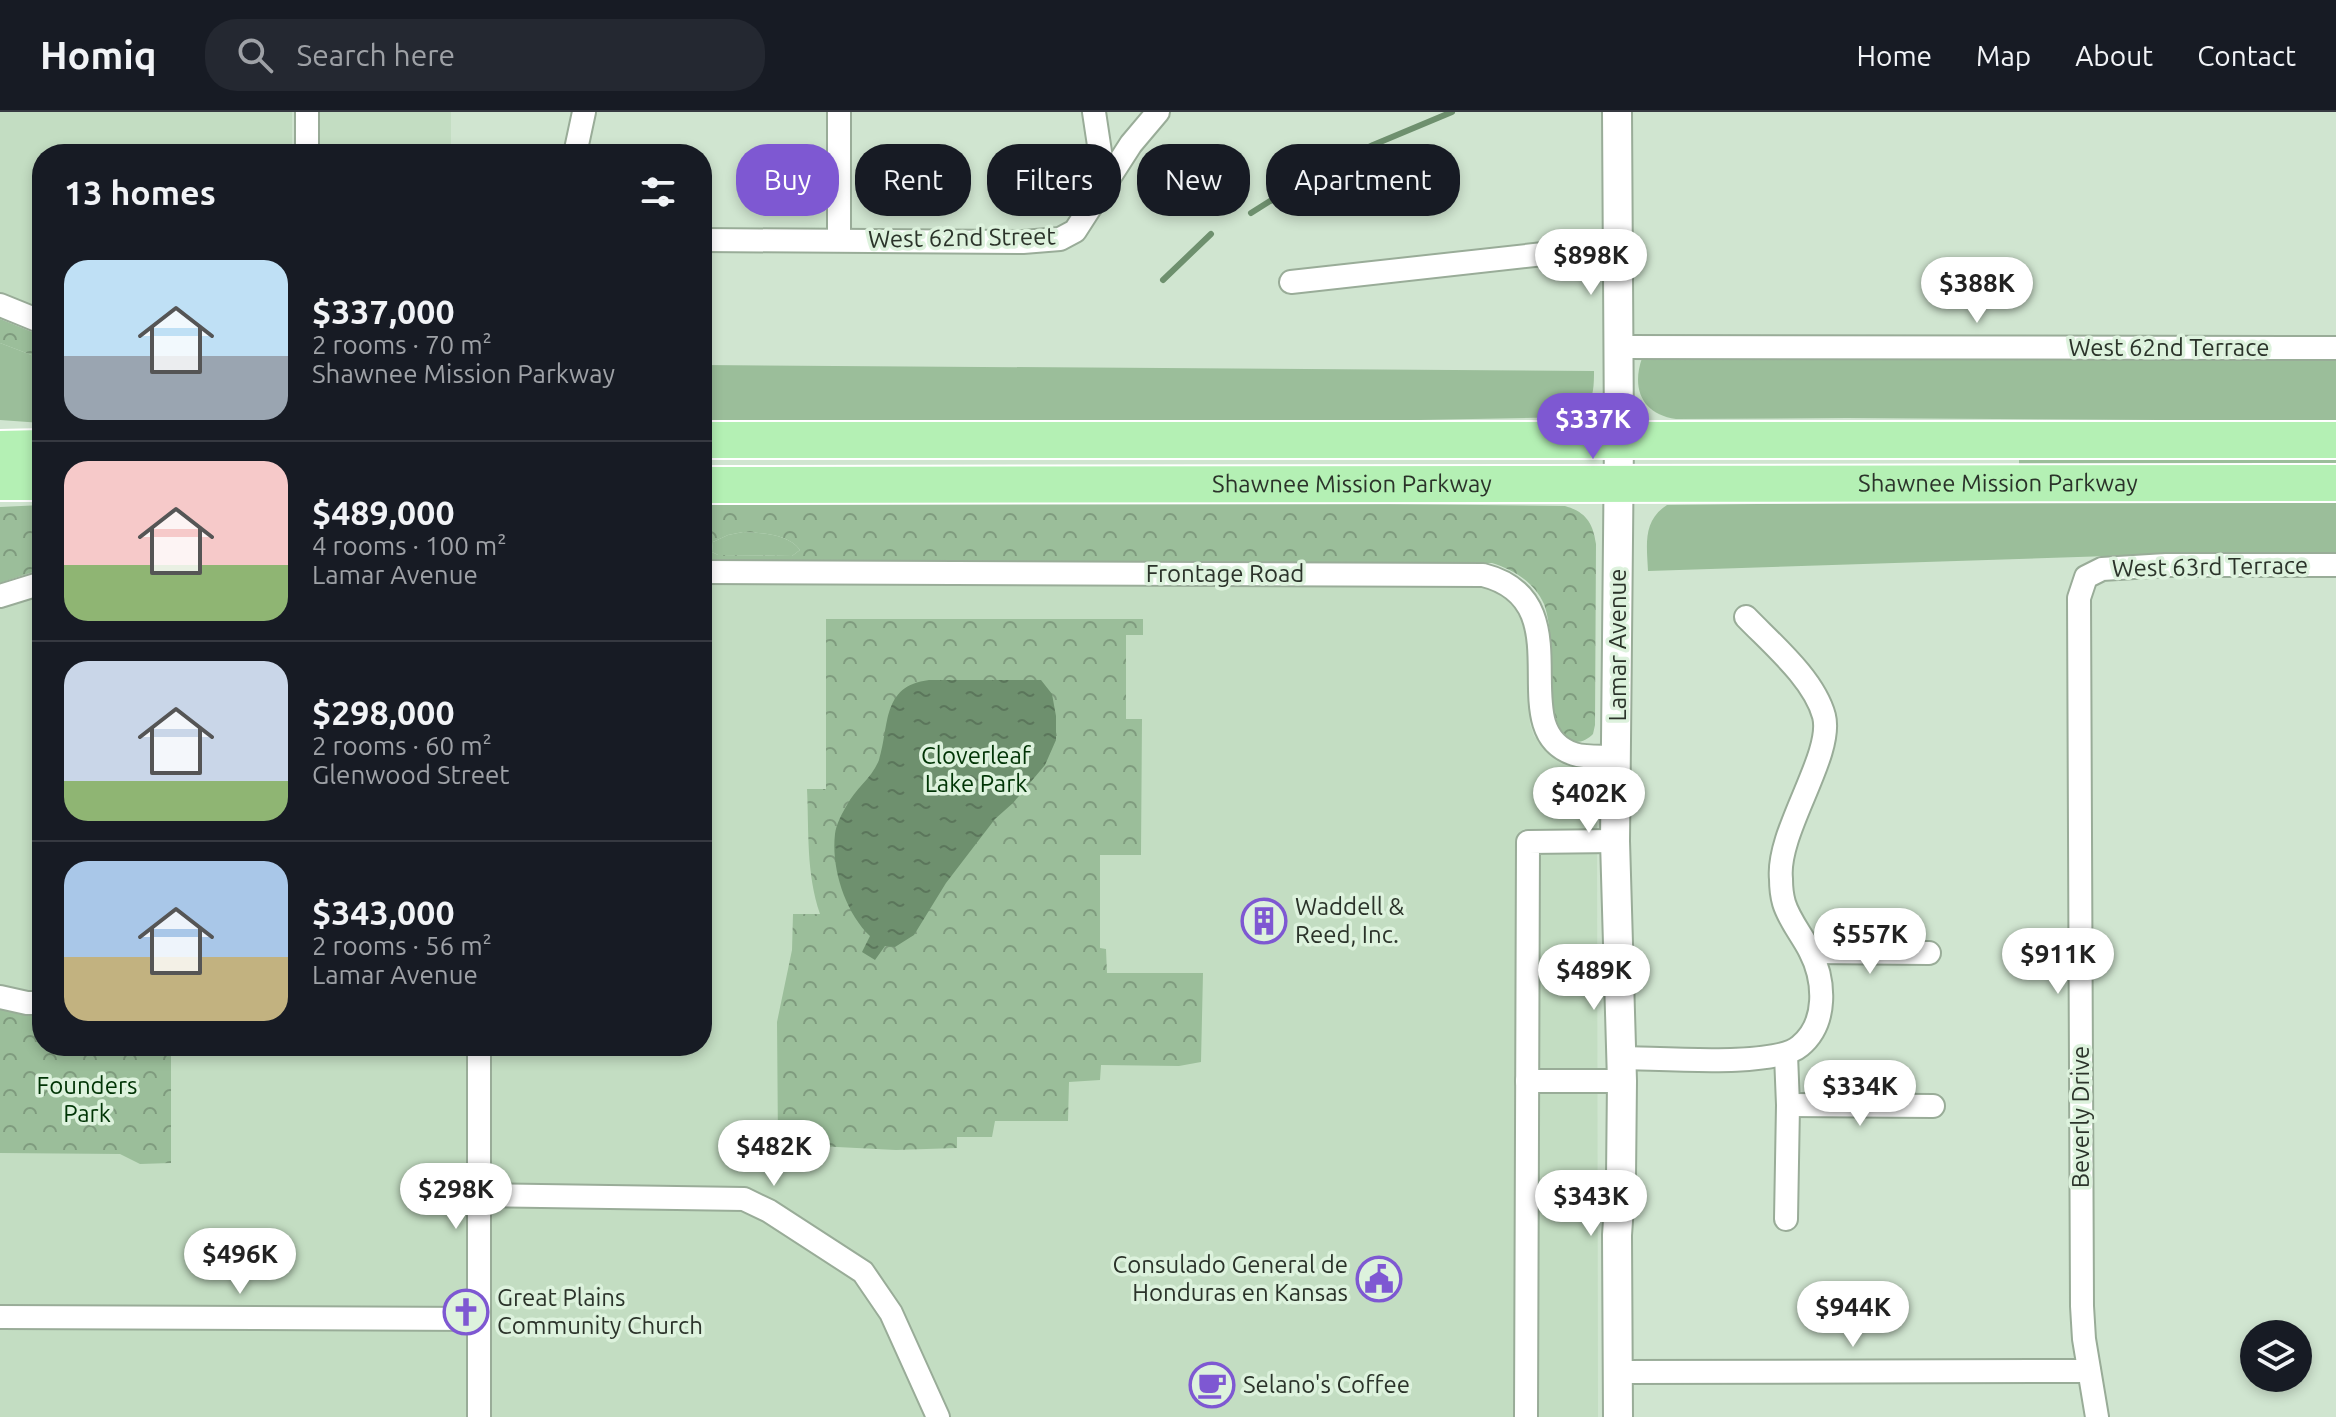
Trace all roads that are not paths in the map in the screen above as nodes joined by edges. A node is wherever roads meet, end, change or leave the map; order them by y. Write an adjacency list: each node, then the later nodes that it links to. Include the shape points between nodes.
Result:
1 (307, 112): 7 (street)
2 (584, 112): 8 (street)
3 (839, 112): 13 (street)
4 (1094, 112): 9 (street)
5 (1158, 112): 10 (street, West 62nd Street)
6 (1617, 112): 14 (street, Lamar Avenue)
7 (307, 144)
8 (577, 144)
9 (1099, 144)
10 (1121, 160)
11 (1086, 216): 13 (street, West 62nd Street, via 1060,239)
12 (712, 240): 13 (street, West 62nd Street)
13 (839, 240)
14 (1616, 246): 15 (street); 18 (street, Lamar Avenue)
15 (1291, 282)
16 (0, 305): 17 (street)
17 (32, 318)
18 (1619, 347): 19 (street, West 62nd Terrace); 20 (street, Lamar Avenue)
19 (2336, 348)
20 (1619, 439): 21 (highway, Shawnee Mission Parkway); 22 (highway, Shawnee Mission Parkway); 28 (street, Lamar Avenue)
21 (712, 440)
22 (2336, 440)
23 (32, 448): 24 (highway)
24 (0, 449)
25 (0, 482): 26 (highway)
26 (32, 482)
27 (2336, 483): 28 (highway, Shawnee Mission Parkway)
28 (1619, 484): 29 (highway, Shawnee Mission Parkway); 36 (street, Lamar Avenue)
29 (712, 485)
30 (2336, 565): 32 (street, West 63rd Terrace, via 2166,565 2102,569)
31 (712, 572): 36 (street, Frontage Road, via 1483,575 1517,590 1533,613 1545,730 1574,754)
32 (2086, 577): 52 (street, Beverly Drive, via 2079,598 2082,1291)
33 (32, 586): 34 (street)
34 (0, 596)
35 (1746, 617): 38 (street, via 1806,681 1825,718 1822,746 1780,875 1784,904)
36 (1617, 757): 37 (street, Lamar Avenue)
37 (1615, 841): 44 (street, Lamar Avenue); 45 (street, via 1528,842)
38 (1811, 952): 39 (street); 42 (street, via 1820,978 1816,1028)
39 (1929, 953)
40 (0, 997): 41 (street)
41 (32, 1003)
42 (1786, 1055): 44 (street); 46 (street)
43 (479, 1056): 48 (street)
44 (1621, 1070): 45 (street); 53 (street, Lamar Avenue)
45 (1527, 1081): 56 (street)
46 (1788, 1105): 47 (street); 49 (street)
47 (1933, 1106)
48 (479, 1195): 51 (street); 55 (street, via 744,1199 769,1211 863,1272 891,1313)
49 (1786, 1219)
50 (0, 1317): 51 (street)
51 (479, 1319): 54 (street)
52 (2089, 1371): 53 (street); 58 (street, Beverly Drive)
53 (1618, 1372): 57 (street, Lamar Avenue)
54 (479, 1417)
55 (938, 1417)
56 (1526, 1417)
57 (1618, 1417)
58 (2097, 1417)

